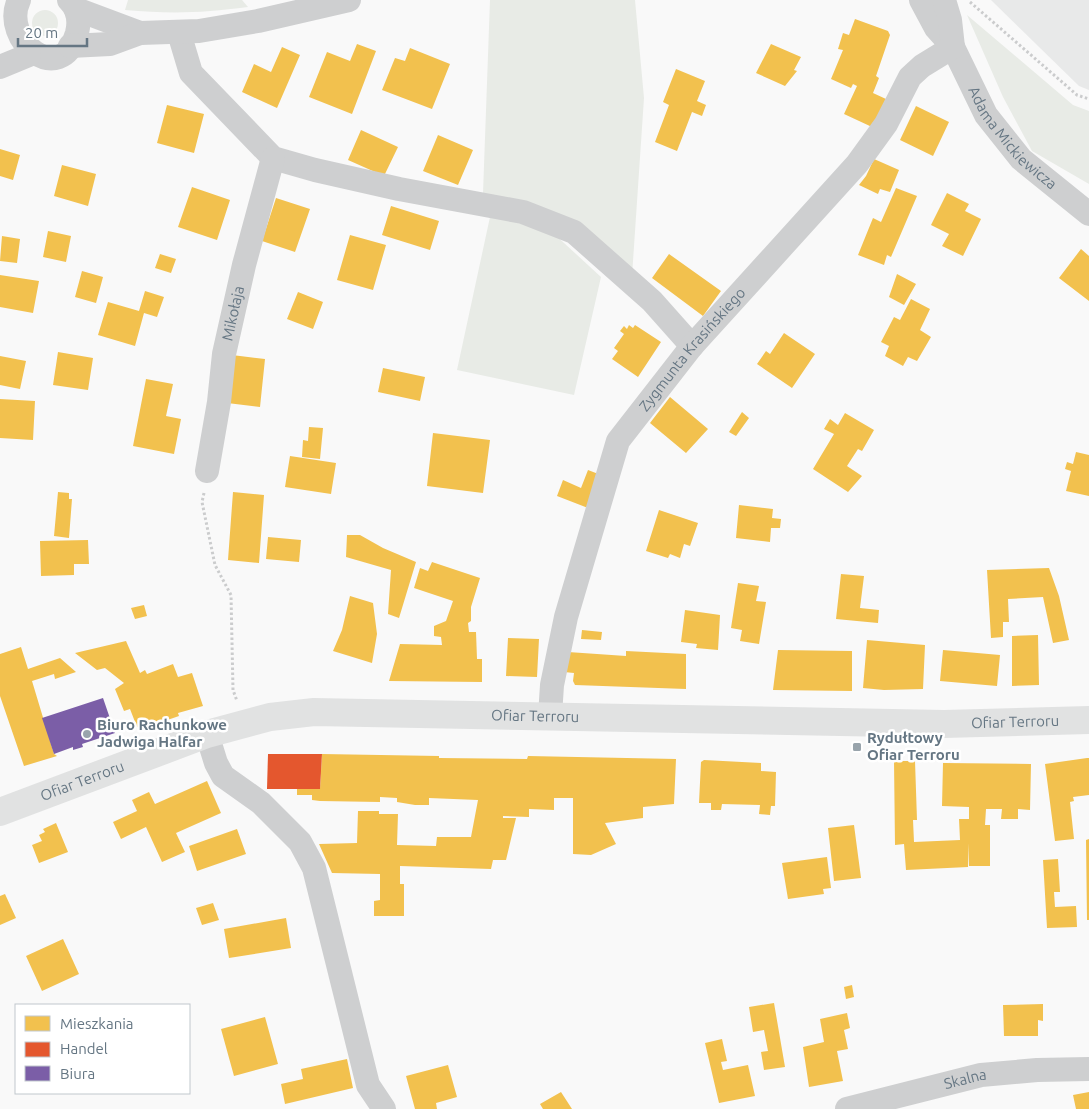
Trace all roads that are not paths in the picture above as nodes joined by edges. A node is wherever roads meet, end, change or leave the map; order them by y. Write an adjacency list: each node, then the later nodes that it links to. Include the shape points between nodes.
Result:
1 (349, 0): 6 (street, via 258,21)
2 (920, 0): 10 (street, Adama Mickiewicza, via 936,28)
3 (944, 0): 10 (street, Adama Mickiewicza)
4 (14, 2): 8 (street)
5 (72, 5): 7 (street); 9 (street, via 78,28)
6 (179, 32): 7 (street); 13 (street, via 191,73)
7 (140, 33): 9 (street, via 110,44)
8 (5, 34): 11 (street)
9 (70, 46): 11 (street, via 56,56 37,58)
10 (953, 48): 14 (street, Adama Mickiewicza, via 973,92 1002,137 1035,171); 15 (street, Zygmunta Krasińskiego, via 910,76 886,124 857,164)
11 (29, 55): 12 (street)
12 (0, 67)
13 (274, 158): 15 (street, via 399,189 522,212 574,232 652,301); 16 (street, Mikołaja, via 244,265 224,354)
14 (1089, 214)
15 (692, 346): 17 (street, Zygmunta Krasińskiego, via 618,442 566,617 552,685)
16 (207, 471)
17 (550, 716): 18 (street, Ofiar Terroru, via 944,724); 19 (street, Ofiar Terroru, via 314,712 244,723)
18 (1089, 720)
19 (207, 734): 20 (street, Ofiar Terroru); 22 (street, via 223,776 261,803 300,842 314,868 368,1084)
20 (0, 812)
21 (1089, 1068): 23 (street, Skalna, via 981,1075)
22 (384, 1109)
23 (847, 1109)

